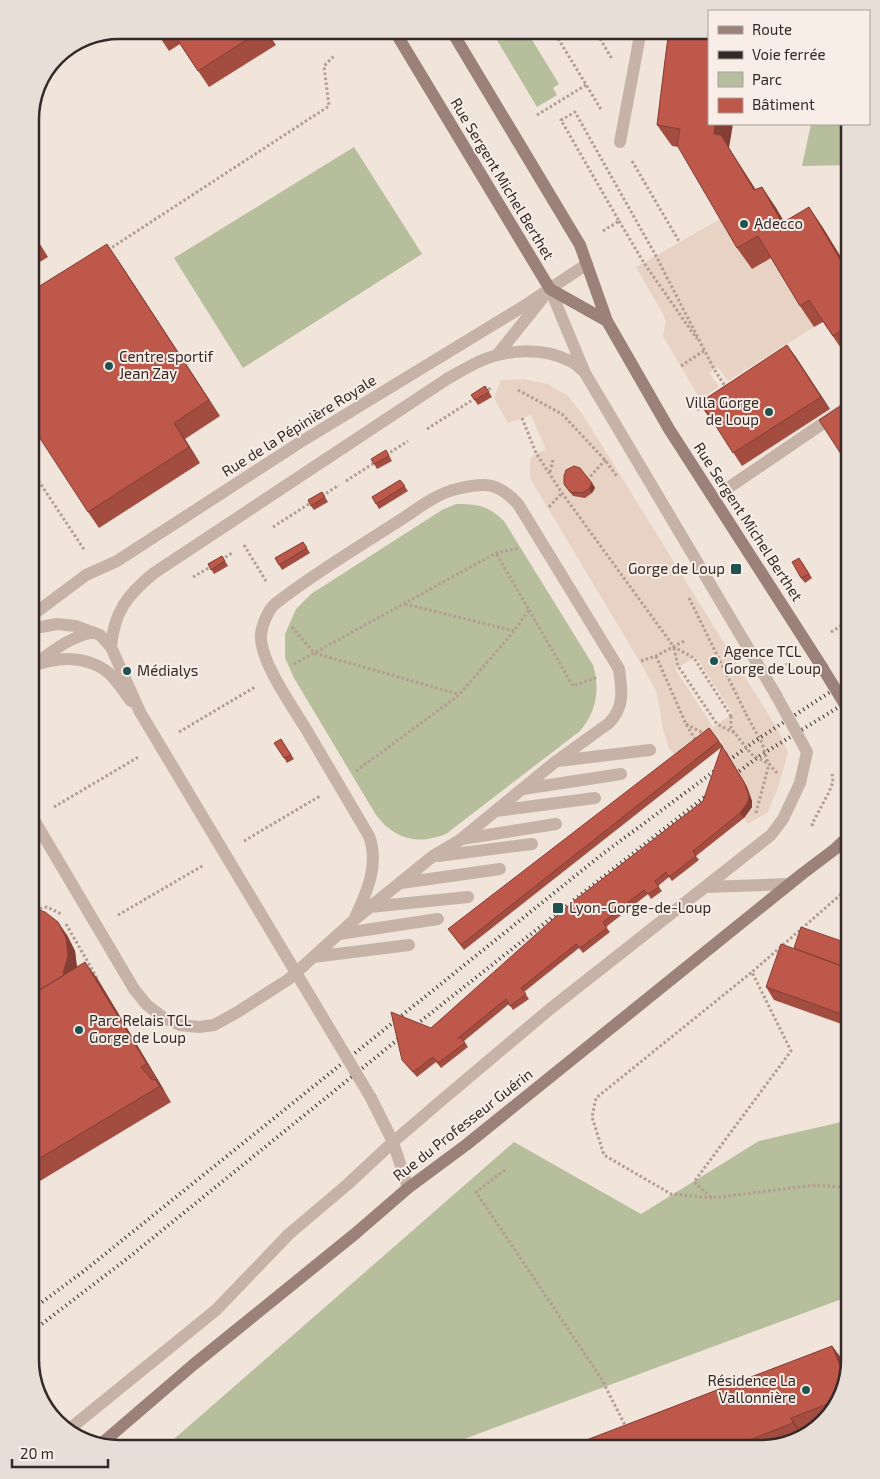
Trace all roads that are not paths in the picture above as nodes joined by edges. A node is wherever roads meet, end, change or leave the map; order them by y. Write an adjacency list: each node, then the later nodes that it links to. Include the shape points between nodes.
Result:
1 (399, 39): 6 (main road, Rue Sergent Michel Berthet)
2 (456, 39): 5 (main road, Rue Sergent Michel Berthet, via 580,245)
3 (639, 39): 4 (lane)
4 (620, 142)
5 (587, 264): 6 (lane, Rue de la Pépinière Royale); 7 (main road, Rue Sergent Michel Berthet)
6 (550, 288): 7 (main road, Rue Sergent Michel Berthet); 8 (lane); 9 (lane); 12 (lane, Rue de la Pépinière Royale, via 299,443 117,561 86,575)
7 (607, 321): 18 (main road, Rue Sergent Michel Berthet, bridge, via 669,429)
8 (497, 355): 9 (lane, via 531,351 556,355 572,361); 15 (lane, via 447,379 154,573 123,603 113,631)
9 (585, 373): 35 (lane, bridge, via 807,752 800,783 783,819 771,835)
10 (841, 411): 11 (lane)
11 (728, 488)
12 (39, 610)
13 (39, 627): 14 (lane, via 57,624)
14 (93, 632): 15 (lane); 16 (lane, via 58,646)
15 (112, 647): 19 (lane)
16 (39, 661)
17 (39, 664): 19 (lane, via 63,658 106,671)
18 (841, 698)
19 (140, 712): 43 (lane, bridge, via 371,1098)
20 (650, 750): 21 (lane)
21 (555, 762): 23 (lane); 38 (lane, via 616,716 621,701 618,669 535,530 507,492 495,486 482,485 437,496 275,604 262,628 266,659 372,844 370,882)
22 (621, 774): 23 (lane)
23 (523, 789): 25 (lane)
24 (595, 798): 25 (lane)
25 (496, 810): 28 (lane)
26 (556, 824): 28 (lane)
27 (39, 828): 42 (lane, via 134,990 164,1018 180,1025 199,1027 214,1024 236,1014 289,979)
28 (460, 840): 31 (lane)
29 (532, 844): 31 (lane)
30 (841, 844): 34 (main road, Rue du Professeur Guérin)
31 (433, 856): 33 (lane)
32 (500, 869): 33 (lane)
33 (401, 882): 37 (lane)
34 (789, 884): 35 (lane); 44 (main road, Rue du Professeur Guérin, via 474,1139)
35 (705, 887): 43 (lane, via 550,1009)
36 (468, 896): 37 (lane)
37 (370, 907): 38 (lane)
38 (354, 920): 40 (lane)
39 (438, 920): 40 (lane)
40 (339, 934): 42 (lane)
41 (410, 946): 42 (lane)
42 (313, 958)
43 (393, 1142): 44 (lane); 45 (lane, via 289,1234 216,1310)
44 (408, 1188): 46 (main road, Rue du Professeur Guérin)
45 (73, 1426)
46 (106, 1439)

